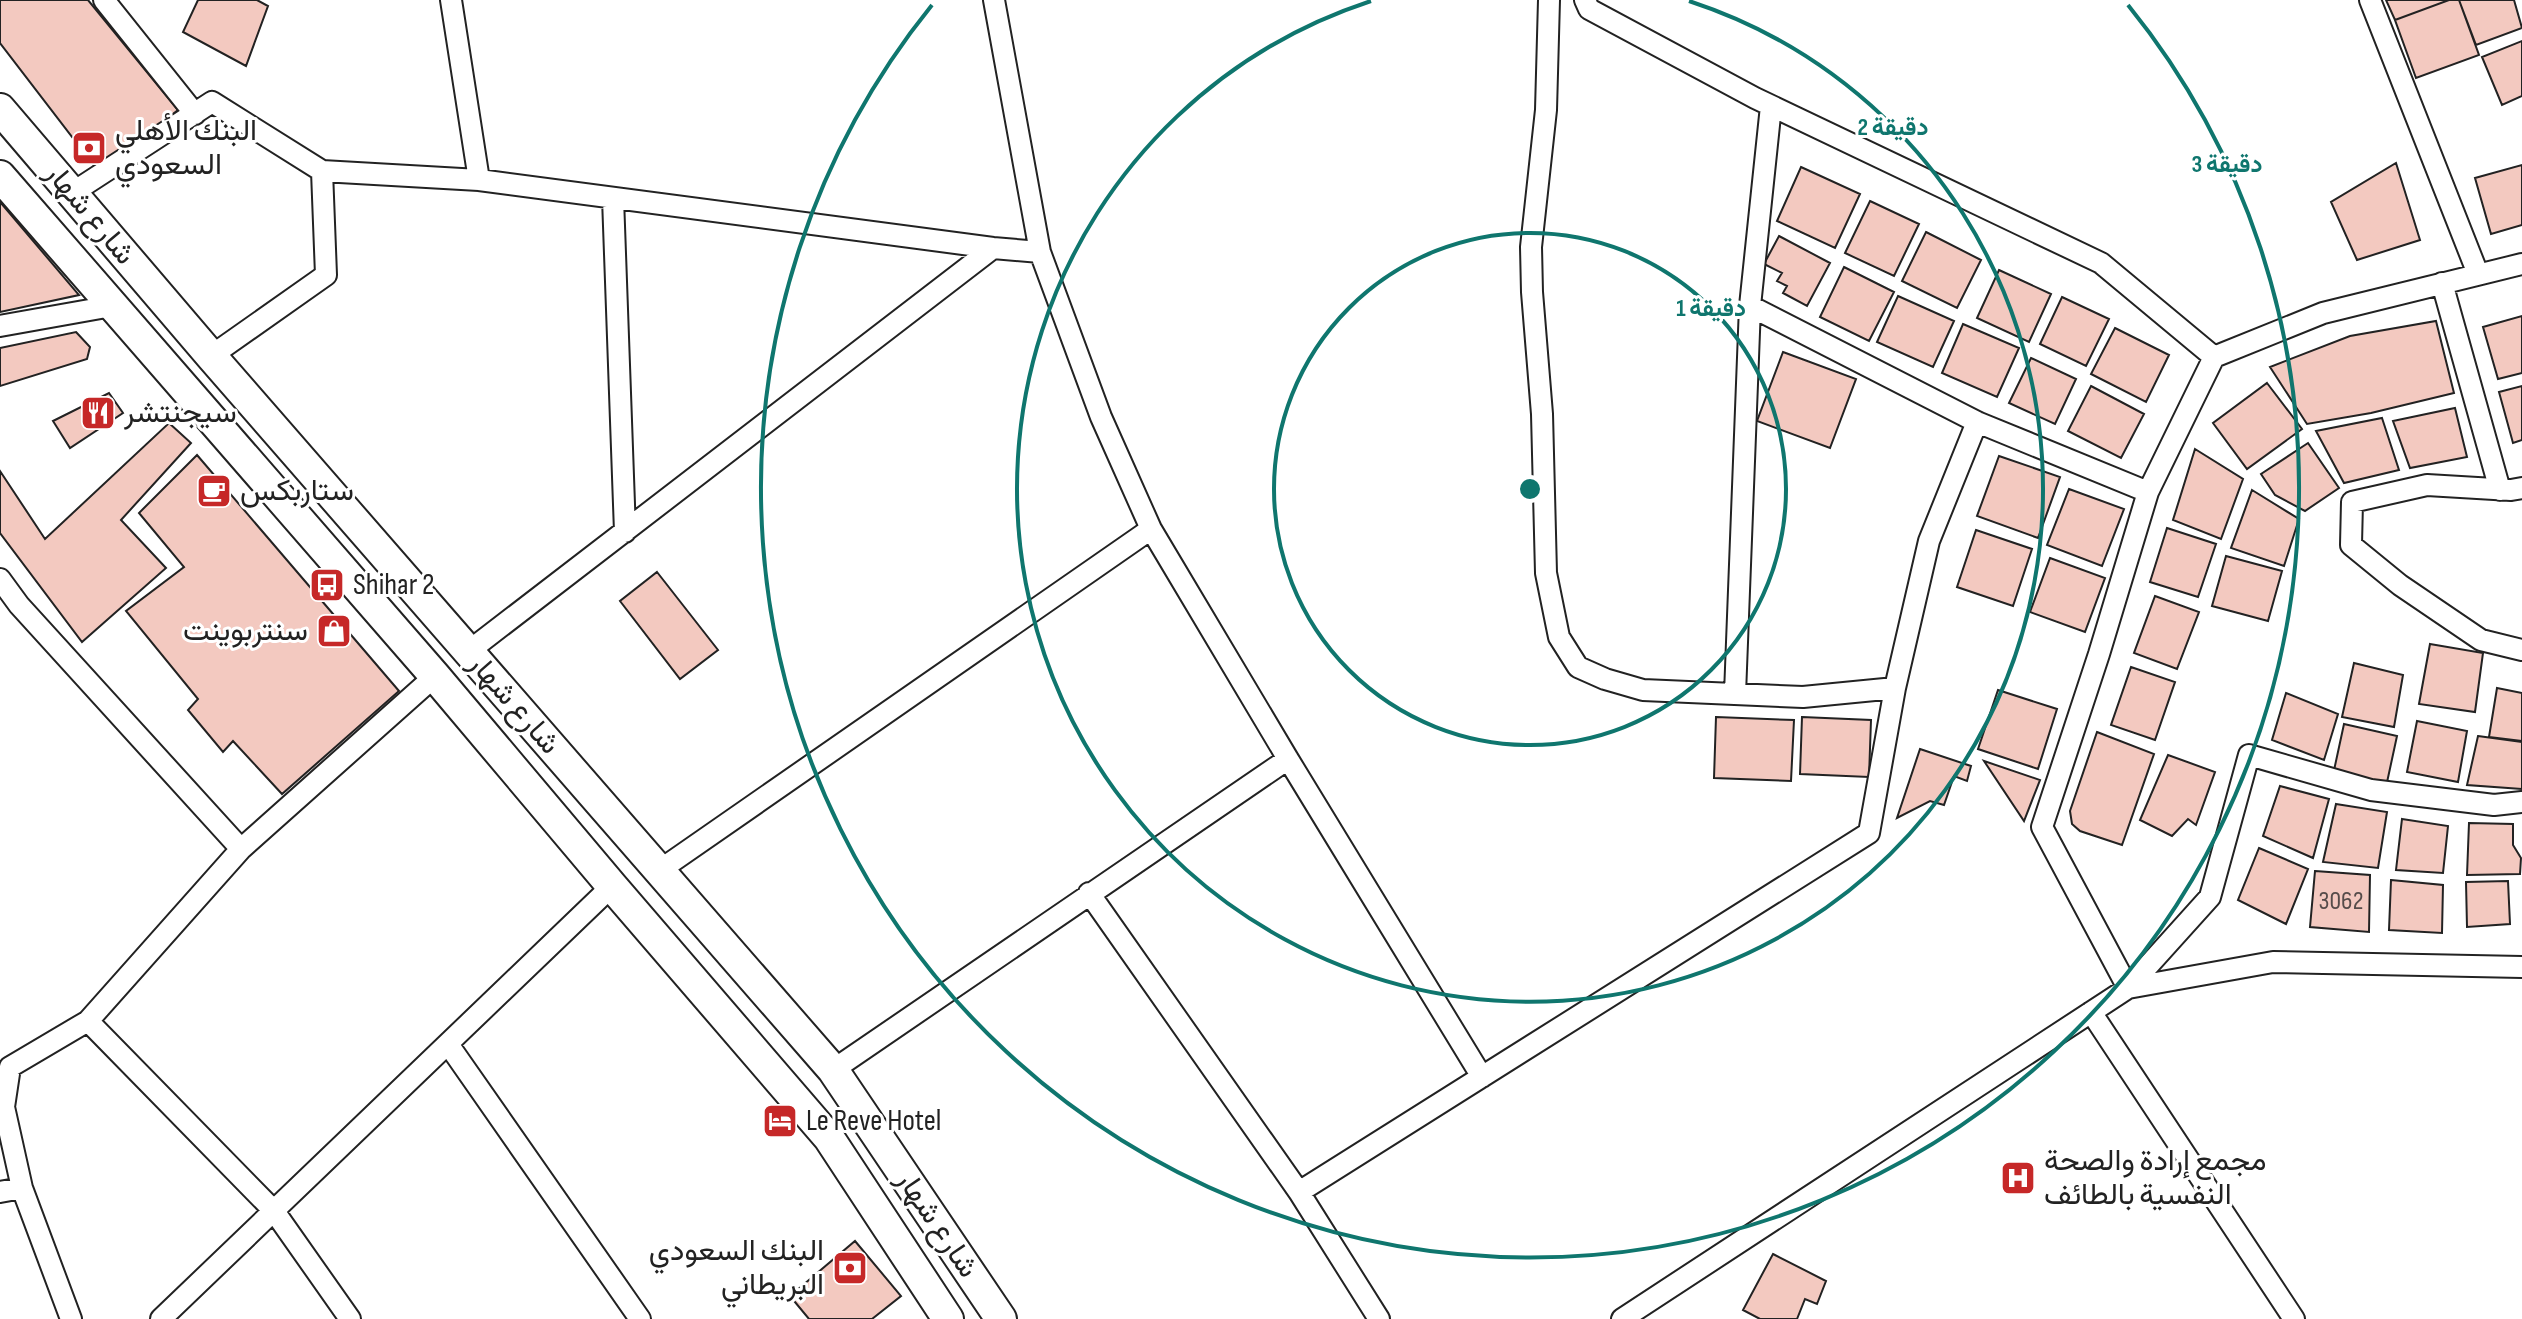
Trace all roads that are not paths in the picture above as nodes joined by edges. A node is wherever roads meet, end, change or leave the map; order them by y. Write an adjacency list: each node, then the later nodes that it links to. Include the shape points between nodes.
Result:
1 (104, 0): 9 (street)
2 (451, 0): 12 (street)
3 (994, 0): 16 (street)
4 (1549, 0): 36 (street, via 1546,110 1531,247 1546,573 1559,637 1578,667 1605,679 1643,690)
5 (1585, 0): 7 (street, via 1589,9)
6 (2370, 0): 18 (street)
7 (1771, 106): 21 (street); 24 (street, via 2101,263)
8 (0, 109): 13 (main road, شارع شهار)
9 (195, 114): 10 (street, via 212,102); 13 (street)
10 (322, 171): 12 (street); 23 (street, via 326,275)
11 (0, 176): 20 (main road, شارع شهار)
12 (479, 180): 14 (street)
13 (72, 193): 23 (main road, شارع شهار)
14 (613, 198): 15 (street); 30 (street)
15 (993, 248): 16 (street); 30 (street)
16 (1040, 252): 29 (street, via 1101,417)
17 (2522, 264): 18 (street)
18 (2478, 274): 19 (street)
19 (2442, 283): 24 (street, via 2323,313); 27 (street)
20 (112, 306): 22 (street); 34 (main road, شارع شهار)
21 (1750, 306): 25 (street); 36 (street)
22 (0, 326)
23 (211, 356): 33 (main road, شارع شهار)
24 (2214, 357): 28 (street)
25 (1977, 422): 28 (street); 35 (street, via 1929,541)
26 (2522, 488): 27 (street)
27 (2500, 490): 32 (street, via 2427,485 2352,502 2351,545 2481,640)
28 (2148, 492): 44 (street, via 2042,827)
29 (1151, 529): 37 (street); 40 (street)
30 (625, 532): 33 (street)
31 (0, 579): 39 (street)
32 (2522, 650)
33 (469, 651): 40 (main road, شارع شهار)
34 (435, 676): 39 (street); 41 (main road, شارع شهار)
35 (1895, 688): 36 (street, via 1803,697); 49 (street, via 1869,833)
36 (1735, 694)
37 (1288, 759): 42 (street); 49 (street)
38 (2522, 802): 44 (street, via 2494,805 2371,790 2249,755 2210,897)
39 (241, 849): 46 (street)
40 (660, 870): 48 (main road, شارع شهار)
41 (612, 886): 47 (street); 58 (main road, شارع شهار, via 829,1138)
42 (1089, 893): 48 (street); 52 (street)
43 (2522, 967): 44 (street, via 2273,962)
44 (2128, 988): 45 (street)
45 (2091, 1012): 61 (street); 62 (street)
46 (88, 1021): 50 (street, via 10,1067 4,1107); 53 (street)
47 (448, 1044): 53 (street); 57 (street)
48 (833, 1070): 59 (main road, شارع شهار)
49 (1482, 1077): 52 (street)
50 (22, 1188): 51 (street); 54 (street)
51 (0, 1192)
52 (1299, 1192): 60 (street)
53 (274, 1211): 55 (street); 56 (street)
54 (71, 1319)
55 (161, 1319)
56 (350, 1319)
57 (640, 1319)
58 (948, 1319)
59 (1001, 1319)
60 (1379, 1319)
61 (1622, 1319)
62 (2294, 1319)

